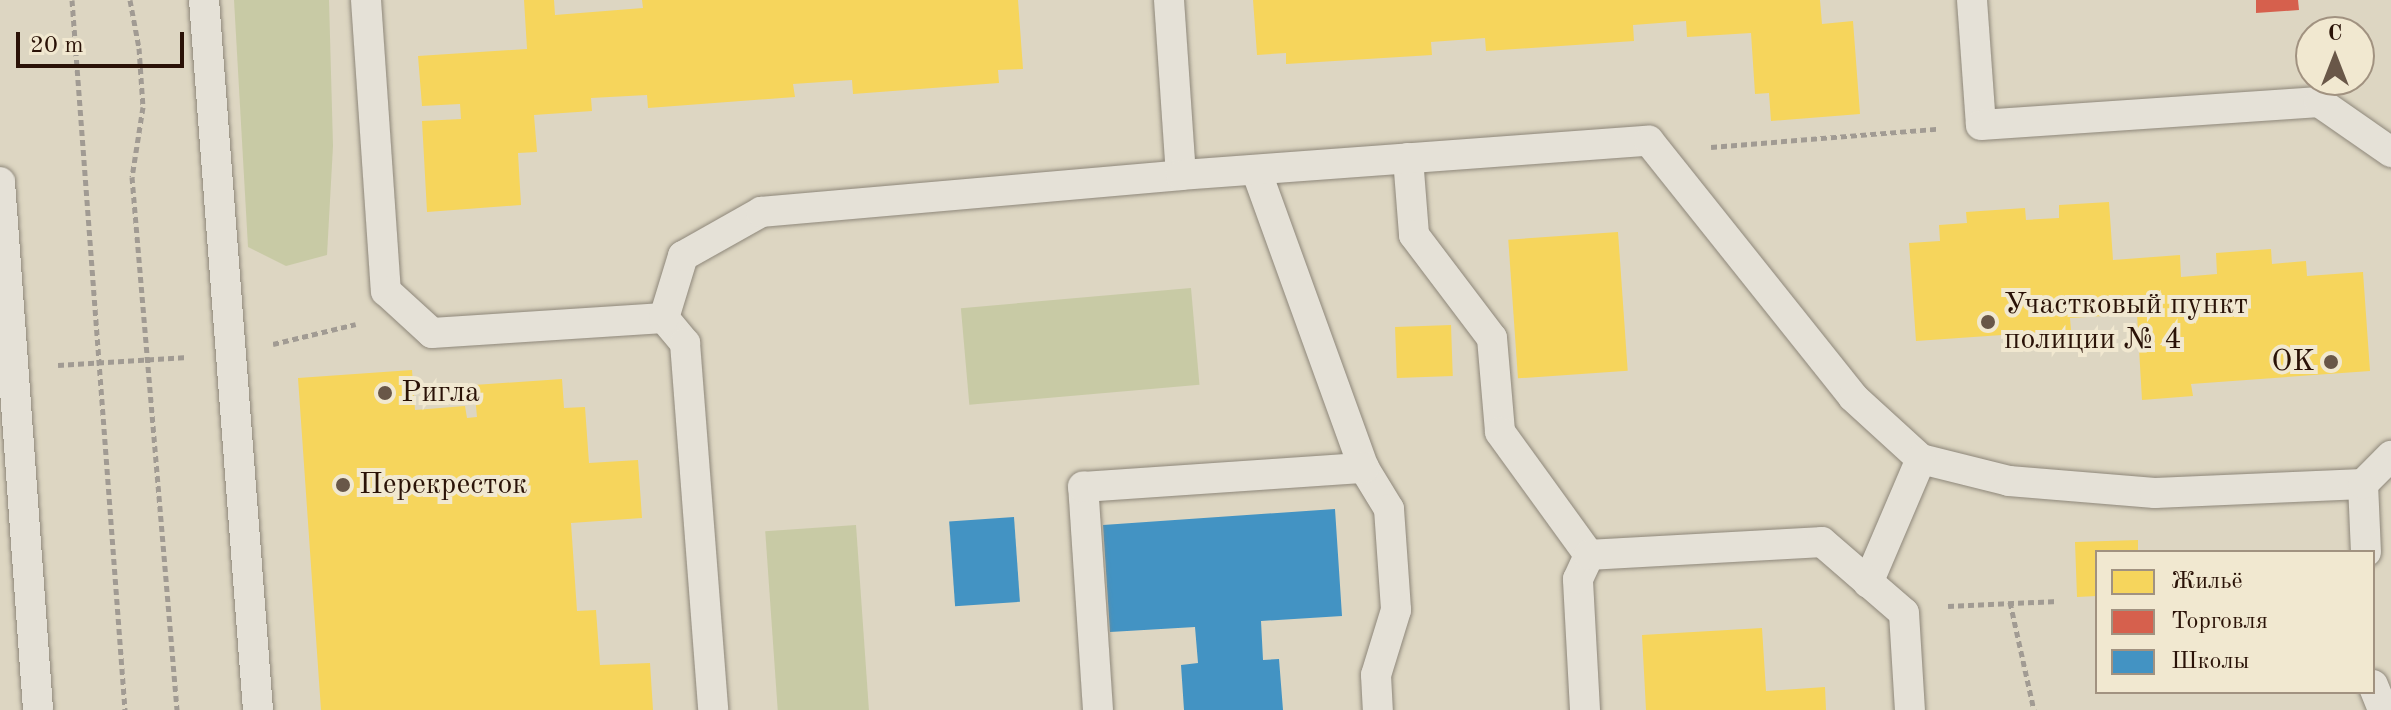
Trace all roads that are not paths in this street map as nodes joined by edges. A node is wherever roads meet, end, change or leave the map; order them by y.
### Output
1 (204, 0) edge
2 (366, 0) edge
3 (1169, 0) edge
4 (1972, 0) edge
5 (2391, 152) edge
6 (1408, 158) junction
7 (1256, 170) junction
8 (1181, 175) junction
9 (0, 182) edge
10 (5, 310) edge
11 (664, 318) junction
12 (2391, 456) edge
13 (1921, 459) junction
14 (1364, 468) junction
15 (2363, 484) junction
16 (2366, 550) edge
17 (1589, 555) junction
18 (1868, 583) junction
19 (2375, 690) edge
20 (38, 710) edge
21 (258, 710) edge
22 (713, 710) edge
23 (1098, 710) edge
24 (1378, 710) edge
25 (1585, 710) edge
26 (1910, 710) edge
27 (2383, 710) edge

1 - 21 lane
2 - 11 lane
3 - 8 lane
4 - 5 lane
6 - 7 lane
6 - 13 lane
6 - 17 lane
7 - 8 lane
7 - 14 lane
8 - 11 lane
9 - 10 lane
10 - 20 lane
11 - 22 lane
12 - 15 lane
13 - 15 lane
13 - 18 lane
14 - 23 lane
14 - 24 lane
15 - 16 lane
17 - 18 lane
17 - 25 lane
18 - 26 lane
19 - 27 lane

